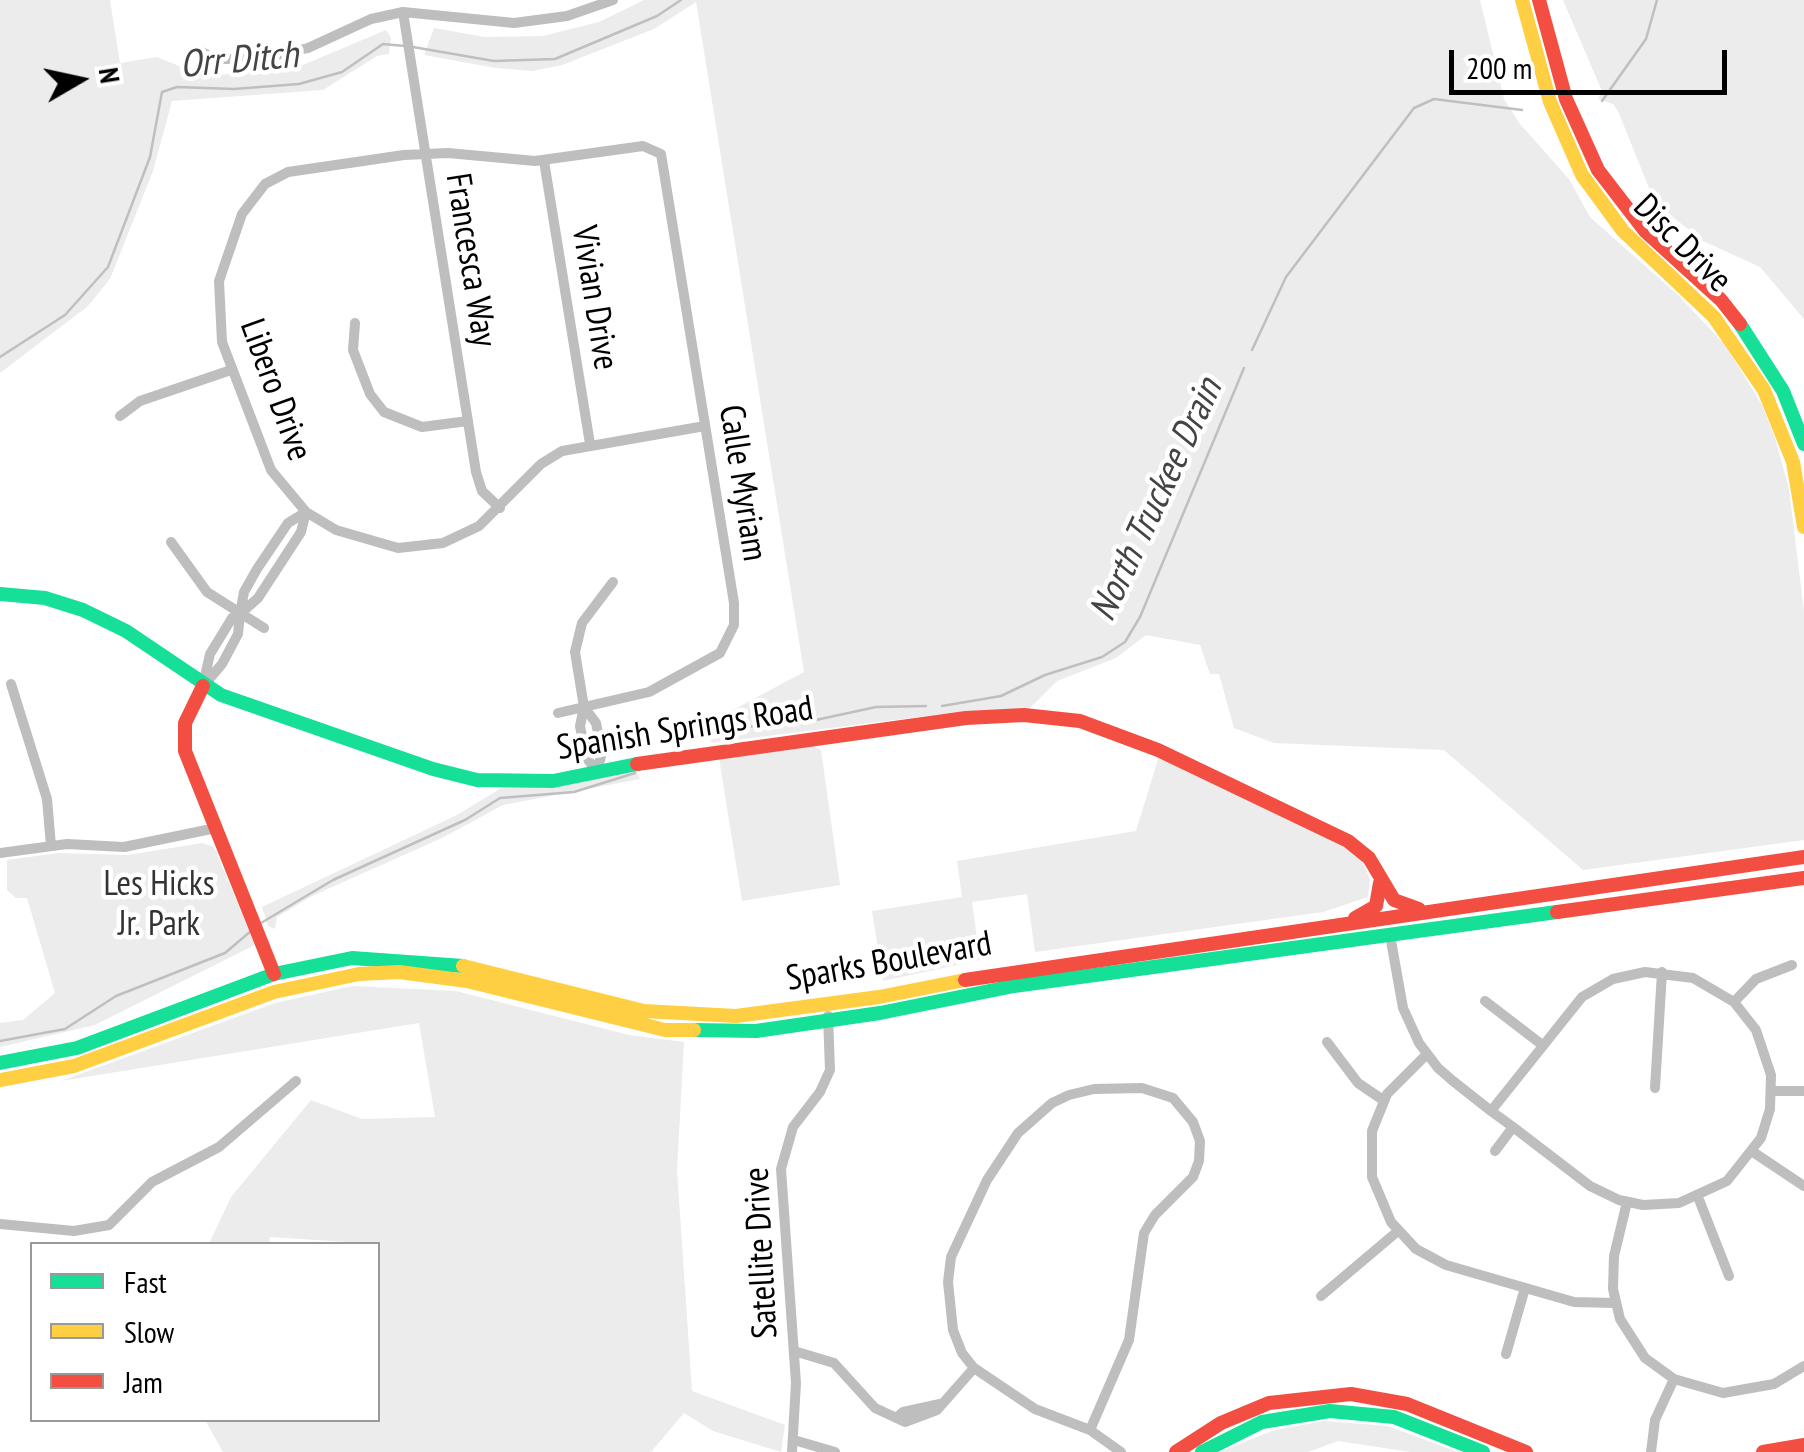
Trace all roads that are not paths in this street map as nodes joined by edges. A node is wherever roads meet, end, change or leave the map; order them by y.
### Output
1 (612, 0) edge
2 (1522, 0) edge
3 (1539, 0) edge
4 (403, 12) junction
5 (197, 49) dead end
6 (656, 149) joint
7 (425, 152) junction
8 (544, 161) junction
9 (355, 323) dead end
10 (231, 370) junction
11 (120, 416) dead end
12 (468, 421) junction
13 (704, 426) junction
14 (590, 444) junction
15 (1804, 444) edge
16 (500, 508) junction
17 (306, 512) junction
18 (1804, 527) edge
19 (171, 542) dead end
20 (613, 582) dead end
21 (0, 594) edge
22 (240, 614) junction
23 (264, 628) dead end
24 (11, 684) dead end
25 (203, 686) junction
26 (584, 707) junction
27 (558, 713) dead end
28 (597, 772) junction
29 (216, 828) junction
30 (51, 846) junction
31 (0, 853) edge
32 (1800, 857) edge
33 (1378, 873) junction
34 (1804, 878) edge
35 (1804, 887) edge
36 (1720, 890) junction
37 (1550, 894) junction
38 (1450, 911) junction
39 (1331, 926) junction
40 (1390, 935) junction
41 (1233, 940) junction
42 (1792, 964) dead end
43 (1662, 972) junction
44 (274, 974) junction
45 (332, 977) junction
46 (1485, 1001) dead end
47 (1734, 1002) junction
48 (827, 1005) junction
49 (829, 1022) junction
50 (1326, 1042) dead end
51 (135, 1044) junction
52 (1541, 1044) junction
53 (1426, 1054) junction
54 (0, 1064) edge
55 (0, 1080) edge
56 (296, 1081) dead end
57 (1655, 1088) dead end
58 (1772, 1091) junction
59 (1804, 1091) edge
60 (1383, 1100) junction
61 (1491, 1110) junction
62 (1512, 1127) junction
63 (1494, 1151) dead end
64 (1753, 1152) junction
65 (1804, 1186) edge
66 (1698, 1197) junction
67 (1627, 1202) junction
68 (0, 1224) edge
69 (1398, 1231) junction
70 (1730, 1276) dead end
71 (1525, 1288) junction
72 (1322, 1296) dead end
73 (1615, 1303) junction
74 (794, 1351) junction
75 (1506, 1354) dead end
76 (1804, 1366) edge
77 (974, 1368) junction
78 (1674, 1379) junction
79 (1090, 1430) junction
80 (1804, 1444) edge
81 (793, 1446) edge
82 (835, 1452) edge
83 (1120, 1452) edge
84 (1176, 1452) edge
85 (1202, 1452) edge
86 (1483, 1452) edge
87 (1526, 1452) edge
88 (1651, 1452) edge
89 (1763, 1452) edge

1 - 4 street
2 - 18 main road, Disc Drive
3 - 15 main road, Disc Drive
4 - 5 street
4 - 7 street, Francesca Way
6 - 8 street, Libero Drive
6 - 13 street, Calle Myriam
7 - 8 street, Libero Drive
7 - 10 street, Libero Drive
7 - 12 street, Francesca Way
8 - 14 street, Vivian Drive
9 - 12 street
10 - 11 street
10 - 17 street, Libero Drive
12 - 16 street, Francesca Way
13 - 14 street, Libero Drive
13 - 26 street, Calle Myriam
14 - 16 street, Libero Drive
16 - 17 street, Libero Drive
17 - 22 street
19 - 22 street
20 - 26 street
21 - 25 main road, Spanish Springs Road
22 - 23 street
22 - 25 street
24 - 30 street
25 - 28 main road, Spanish Springs Road
25 - 29 main road
26 - 27 street, Calle Myriam
26 - 28 street
28 - 33 main road, Spanish Springs Road
29 - 30 street
29 - 44 main road
30 - 31 street
32 - 37 main road, Sparks Boulevard
33 - 38 main road, Spanish Springs Road
33 - 39 main road
34 - 36 main road, Sparks Boulevard
35 - 36 main road
36 - 40 main road, Sparks Boulevard
37 - 38 main road, Sparks Boulevard
37 - 40 main road
38 - 39 main road, Sparks Boulevard
39 - 41 main road, Sparks Boulevard
40 - 41 main road
40 - 49 main road, Sparks Boulevard
40 - 53 street
41 - 48 main road, Sparks Boulevard
42 - 47 street
43 - 47 street
43 - 52 street
43 - 57 street
44 - 45 main road
44 - 48 main road, Sparks Boulevard
44 - 51 main road
44 - 54 main road, Sparks Boulevard
45 - 49 main road, Sparks Boulevard
45 - 51 main road, Sparks Boulevard
46 - 52 street
47 - 58 street
48 - 49 street, Satellite Drive
49 - 74 street, Satellite Drive
50 - 60 street
51 - 55 main road, Sparks Boulevard
52 - 61 street
53 - 60 street
53 - 61 street
56 - 68 street
58 - 59 street
58 - 64 street
60 - 69 street
61 - 62 street
62 - 63 street
62 - 67 street
64 - 65 street
64 - 66 street
66 - 67 street
66 - 70 street
67 - 73 street
69 - 71 street
69 - 72 street
71 - 73 street
71 - 75 street
73 - 78 street
74 - 77 street
74 - 81 street, Satellite Drive
76 - 78 street
77 - 79 street
77 - 79 street
78 - 88 street
79 - 83 street
80 - 89 main road
81 - 82 street
84 - 87 main road
85 - 86 main road

